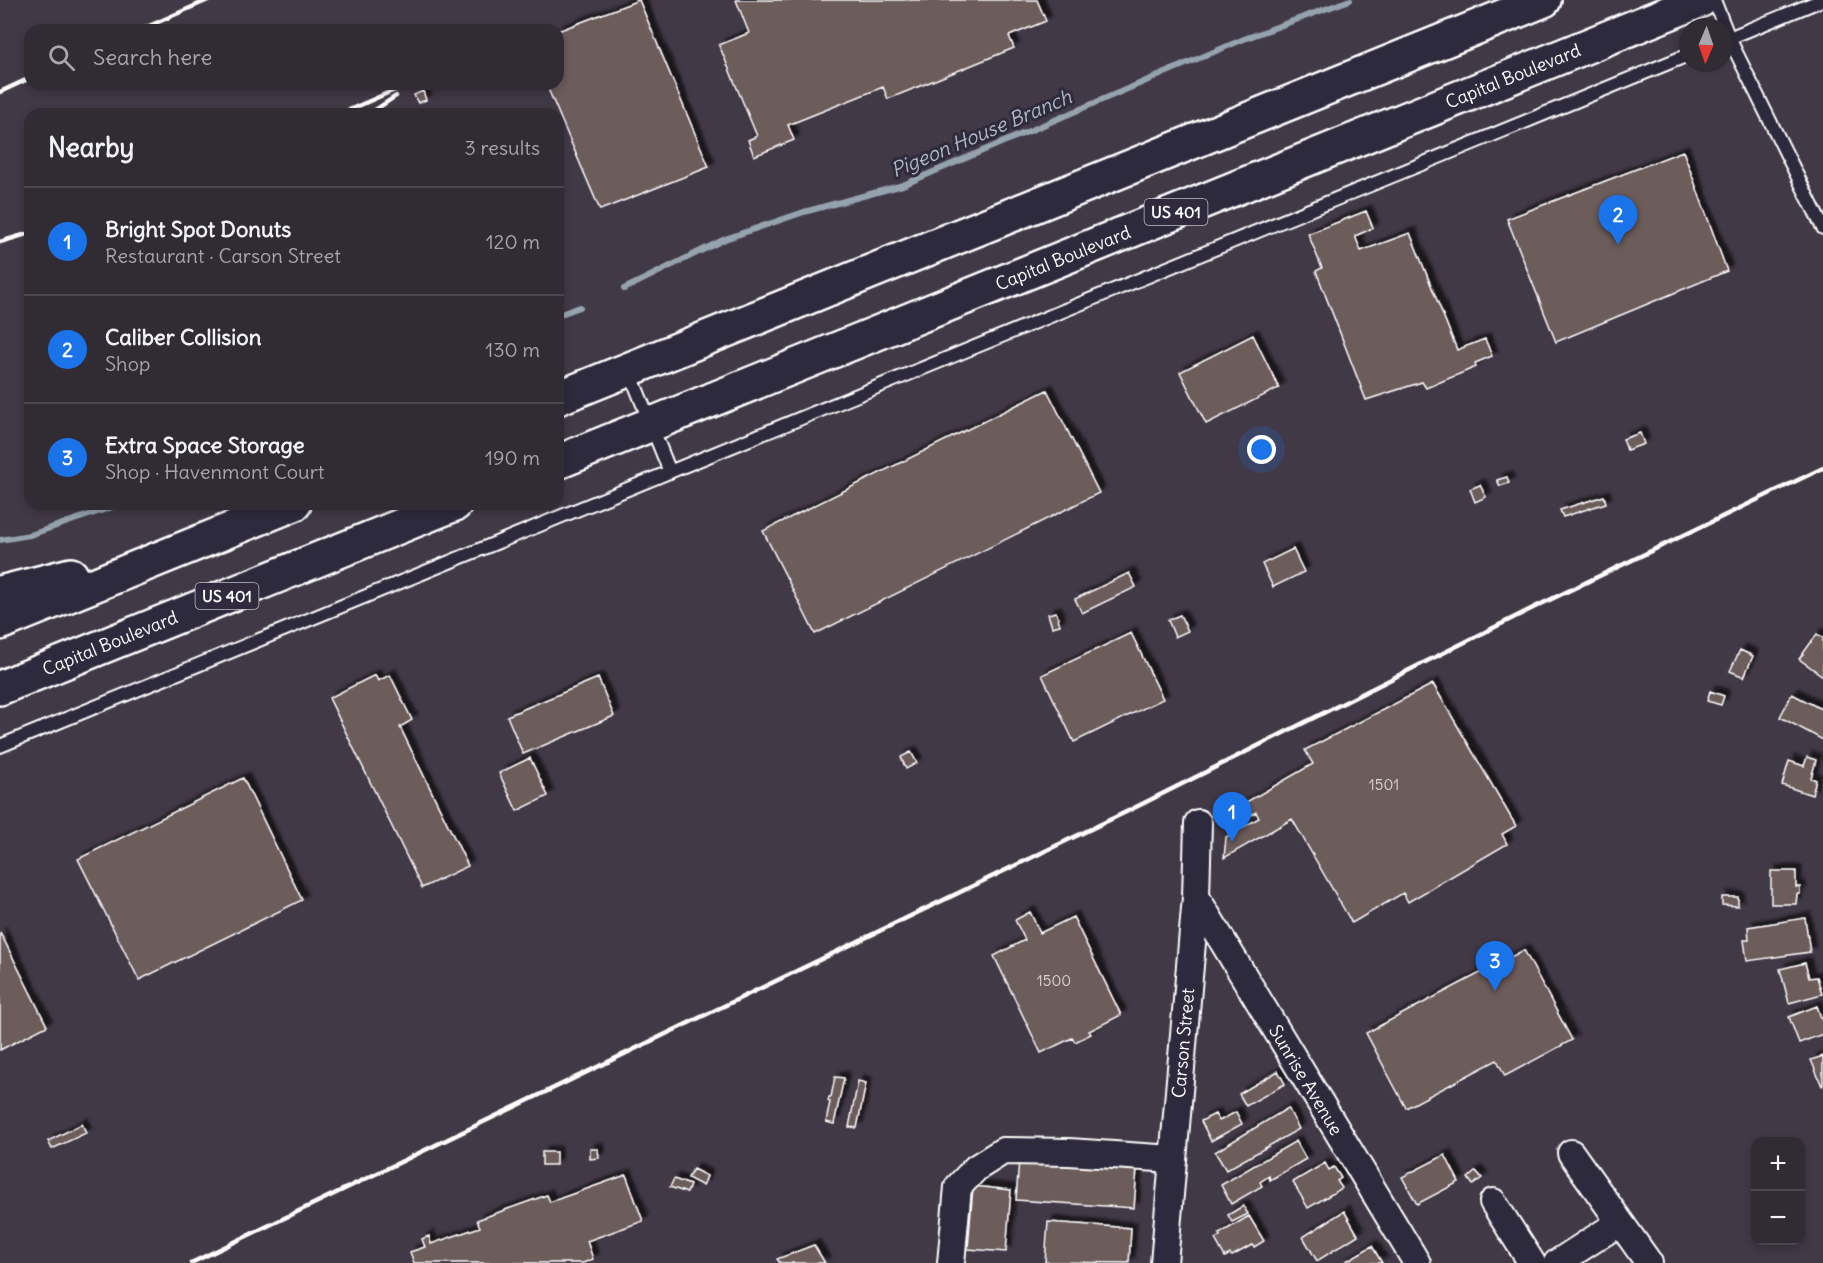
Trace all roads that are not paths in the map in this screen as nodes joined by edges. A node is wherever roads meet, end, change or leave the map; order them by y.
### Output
1 (1544, 0) edge
2 (1701, 0) edge
3 (1714, 0) edge
4 (1822, 0) edge
5 (1720, 18) edge
6 (1733, 37) edge
7 (1733, 51) edge
8 (1679, 59) edge
9 (1823, 228) edge
10 (629, 369) junction
11 (564, 396) edge
12 (651, 424) junction
13 (564, 460) edge
14 (670, 472) junction
15 (279, 510) edge
16 (440, 510) edge
17 (147, 564) junction
18 (0, 593) edge
19 (0, 623) edge
20 (0, 688) edge
21 (0, 746) edge
22 (1198, 823) dead end
23 (1196, 897) junction
24 (1571, 1153) dead end
25 (1173, 1159) junction
26 (1493, 1202) dead end
27 (1619, 1222) junction
28 (951, 1263) edge
29 (1164, 1263) edge
30 (1417, 1263) edge
31 (1532, 1263) edge
32 (1557, 1263) edge
33 (1649, 1263) edge

1 - 10 main road
2 - 12 main road, Capital Boulevard / US 401
3 - 5 lane
4 - 6 lane
7 - 9 lane
8 - 14 lane
10 - 11 main road
10 - 12 lane
12 - 13 main road, Capital Boulevard / US 401
12 - 14 lane
14 - 21 lane
15 - 17 main road
16 - 20 main road, Capital Boulevard / US 401
17 - 18 main road
17 - 19 main road
22 - 23 street, Carson Street
23 - 25 street, Carson Street
23 - 30 street, Sunrise Avenue
24 - 27 street
25 - 28 street
25 - 29 street, Carson Street
26 - 31 street
27 - 32 street
27 - 33 street

